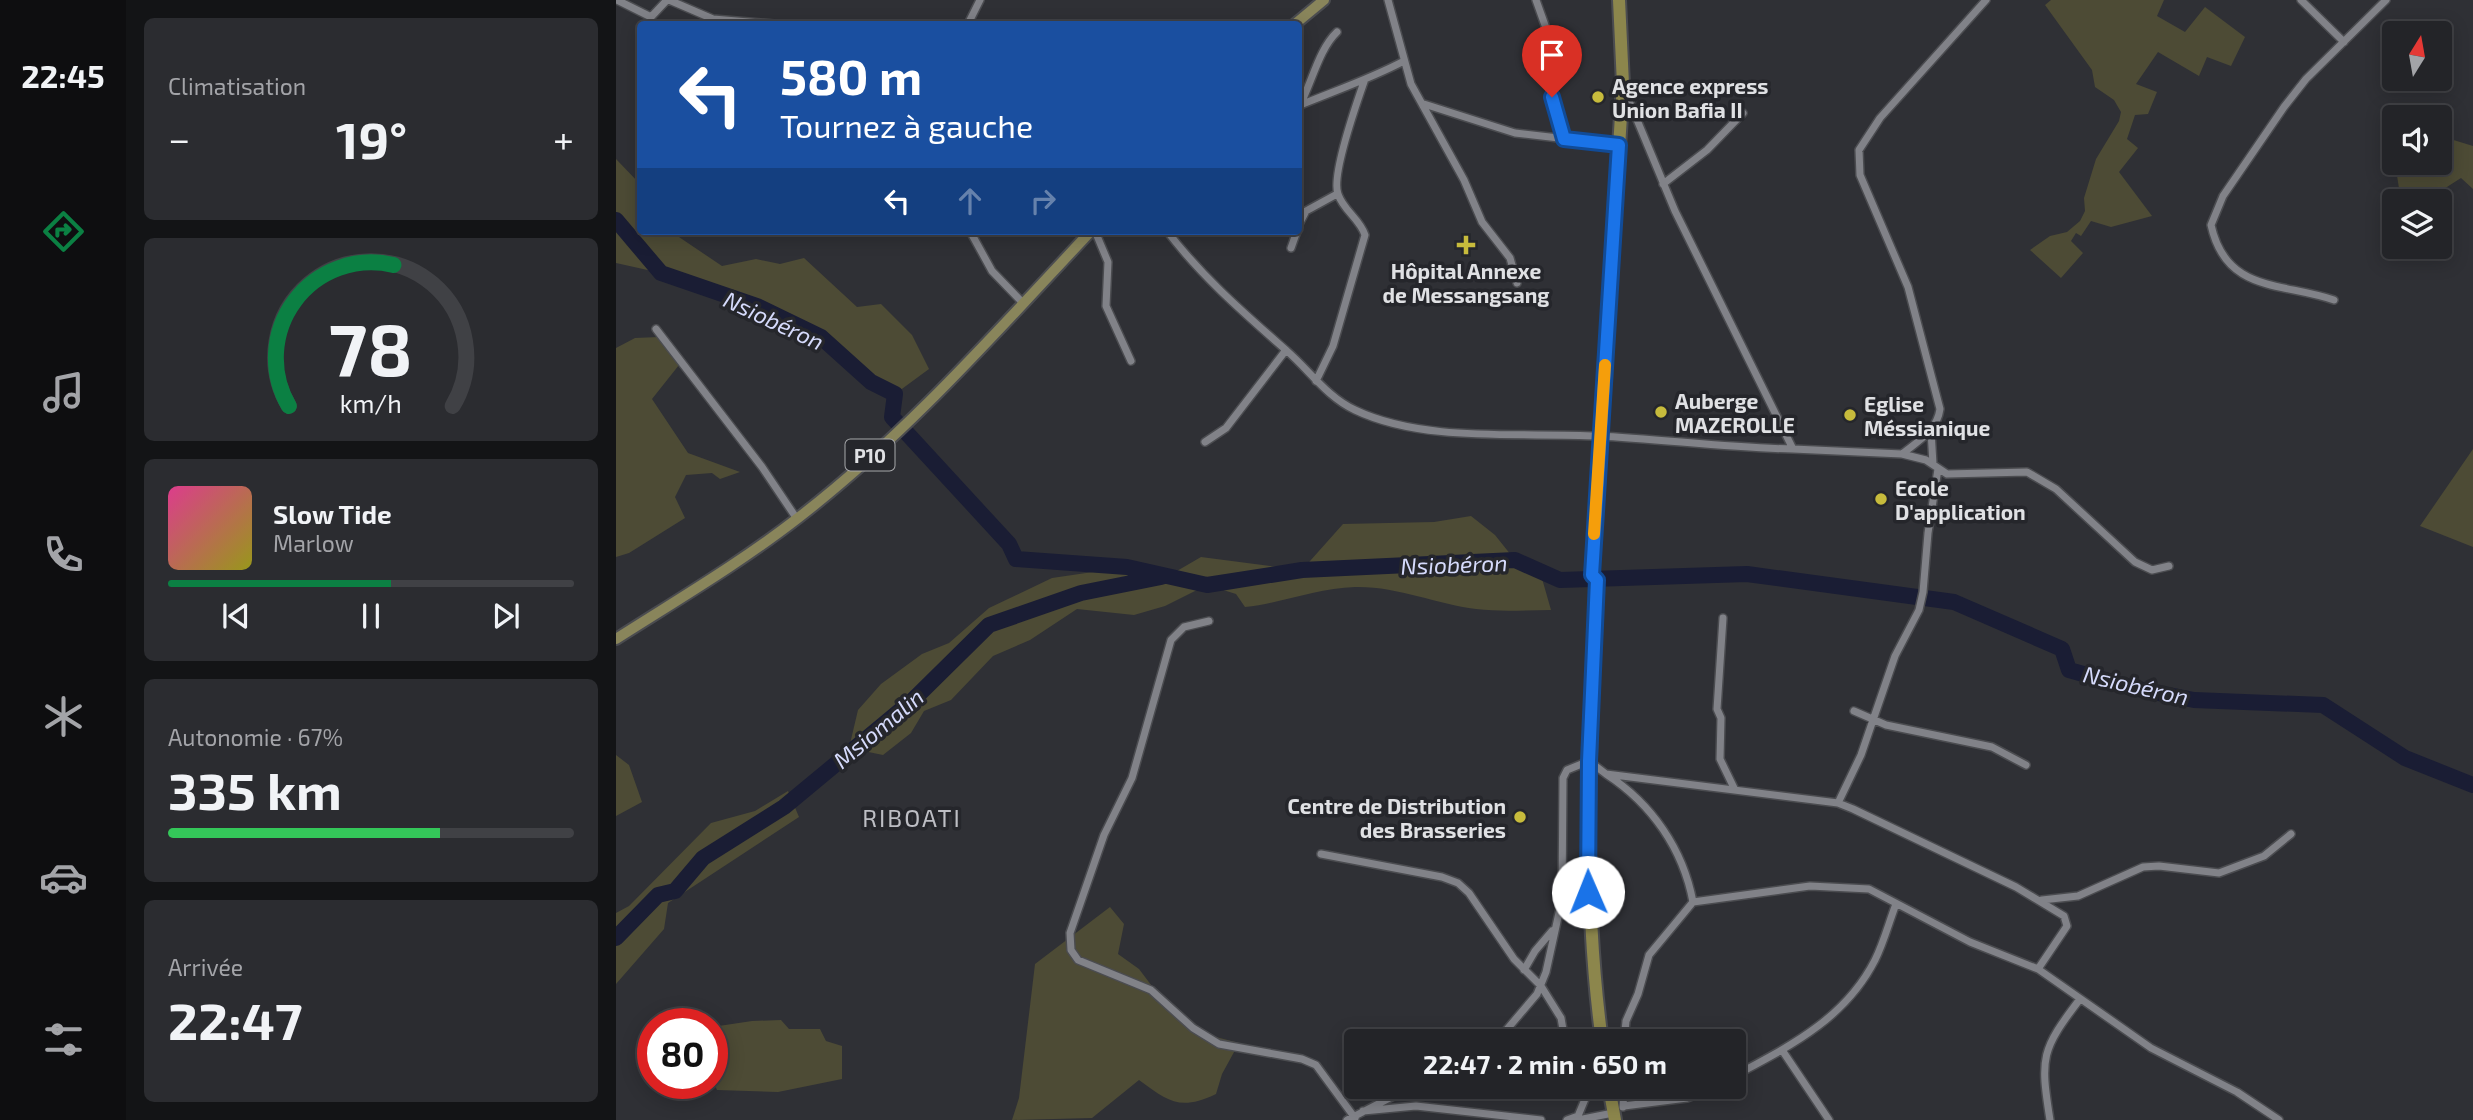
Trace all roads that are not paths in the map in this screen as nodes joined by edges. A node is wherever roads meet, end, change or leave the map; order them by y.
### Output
1 (617, 0) edge
2 (668, 0) edge
3 (979, 0) edge
4 (1324, 0) edge
5 (1388, 0) edge
6 (1535, 0) edge
7 (1619, 0) edge
8 (1986, 0) edge
9 (2301, 0) edge
10 (2386, 0) edge
11 (737, 21) edge
12 (969, 21) edge
13 (1299, 21) edge
14 (1337, 32) dead end
15 (2344, 42) junction
16 (1404, 61) junction
17 (1364, 82) junction
18 (1623, 84) junction
19 (1302, 101) edge
20 (1424, 104) junction
21 (1302, 105) edge
22 (1743, 113) dead end
23 (1564, 139) junction
24 (1619, 145) junction
25 (1663, 184) junction
26 (1337, 194) junction
27 (1302, 220) edge
28 (972, 235) edge
29 (1089, 235) edge
30 (1095, 235) edge
31 (1170, 235) edge
32 (1296, 235) edge
33 (1291, 248) dead end
34 (1517, 283) dead end
35 (2334, 300) dead end
36 (1022, 302) junction
37 (656, 329) dead end
38 (1286, 350) junction
39 (1131, 361) dead end
40 (1317, 382) junction
41 (1931, 430) junction
42 (1601, 436) junction
43 (1205, 442) dead end
44 (1793, 449) junction
45 (1902, 454) junction
46 (1935, 466) junction
47 (797, 519) junction
48 (2169, 566) dead end
49 (1723, 618) dead end
50 (1209, 621) dead end
51 (616, 639) edge
52 (1854, 711) dead end
53 (1873, 720) junction
54 (1589, 761) junction
55 (2026, 765) dead end
56 (1606, 774) junction
57 (1735, 790) junction
58 (1838, 803) junction
59 (2291, 834) dead end
60 (1321, 854) dead end
61 (2042, 900) junction
62 (1693, 902) junction
63 (1896, 904) junction
64 (1554, 929) junction
65 (2038, 969) junction
66 (1524, 970) junction
67 (1541, 986) junction
68 (2080, 999) junction
69 (1507, 1029) edge
70 (1563, 1029) edge
71 (1601, 1029) edge
72 (1625, 1029) edge
73 (1782, 1050) junction
74 (1746, 1070) edge
75 (1387, 1099) edge
76 (1585, 1099) edge
77 (1682, 1099) edge
78 (1363, 1111) junction
79 (1616, 1112) edge
80 (1351, 1119) edge
81 (1541, 1120) edge
82 (1567, 1120) edge
83 (1578, 1120) edge
84 (1829, 1120) edge
85 (2050, 1120) edge
86 (2279, 1120) edge

1 - 2 street
2 - 11 street
3 - 12 street
4 - 13 main road
5 - 16 street
6 - 23 street
7 - 18 highway
8 - 41 street
9 - 15 street
10 - 15 street
14 - 19 street
15 - 35 street
16 - 17 street
16 - 20 street
17 - 21 street
17 - 26 street
18 - 24 highway
18 - 25 street
20 - 23 street
20 - 34 street
22 - 25 street
23 - 24 street
24 - 42 highway
25 - 44 street
26 - 27 street
26 - 40 street
28 - 36 street
29 - 36 main road, P10
30 - 39 street
31 - 38 street
32 - 33 street
36 - 47 main road, P10
37 - 47 street
38 - 40 street
38 - 43 street
40 - 42 street
41 - 45 street
41 - 46 street
42 - 44 street
42 - 54 highway
44 - 45 street
45 - 46 street
46 - 48 street
46 - 53 street
47 - 51 main road, P10
49 - 57 street
50 - 80 street
52 - 53 street
53 - 55 street
53 - 58 street
54 - 56 street
54 - 64 street
54 - 71 highway
56 - 57 street
56 - 62 street
57 - 58 street
58 - 61 street
59 - 61 street
60 - 66 street
61 - 65 street
62 - 63 street
62 - 72 street
63 - 65 street
63 - 73 street
64 - 66 street
64 - 67 street
65 - 68 street
66 - 67 street
67 - 69 street
67 - 70 street
68 - 85 street
68 - 86 street
73 - 74 street
73 - 84 street
75 - 78 street
76 - 82 street
77 - 79 street
78 - 80 street
78 - 81 street
79 - 83 street

